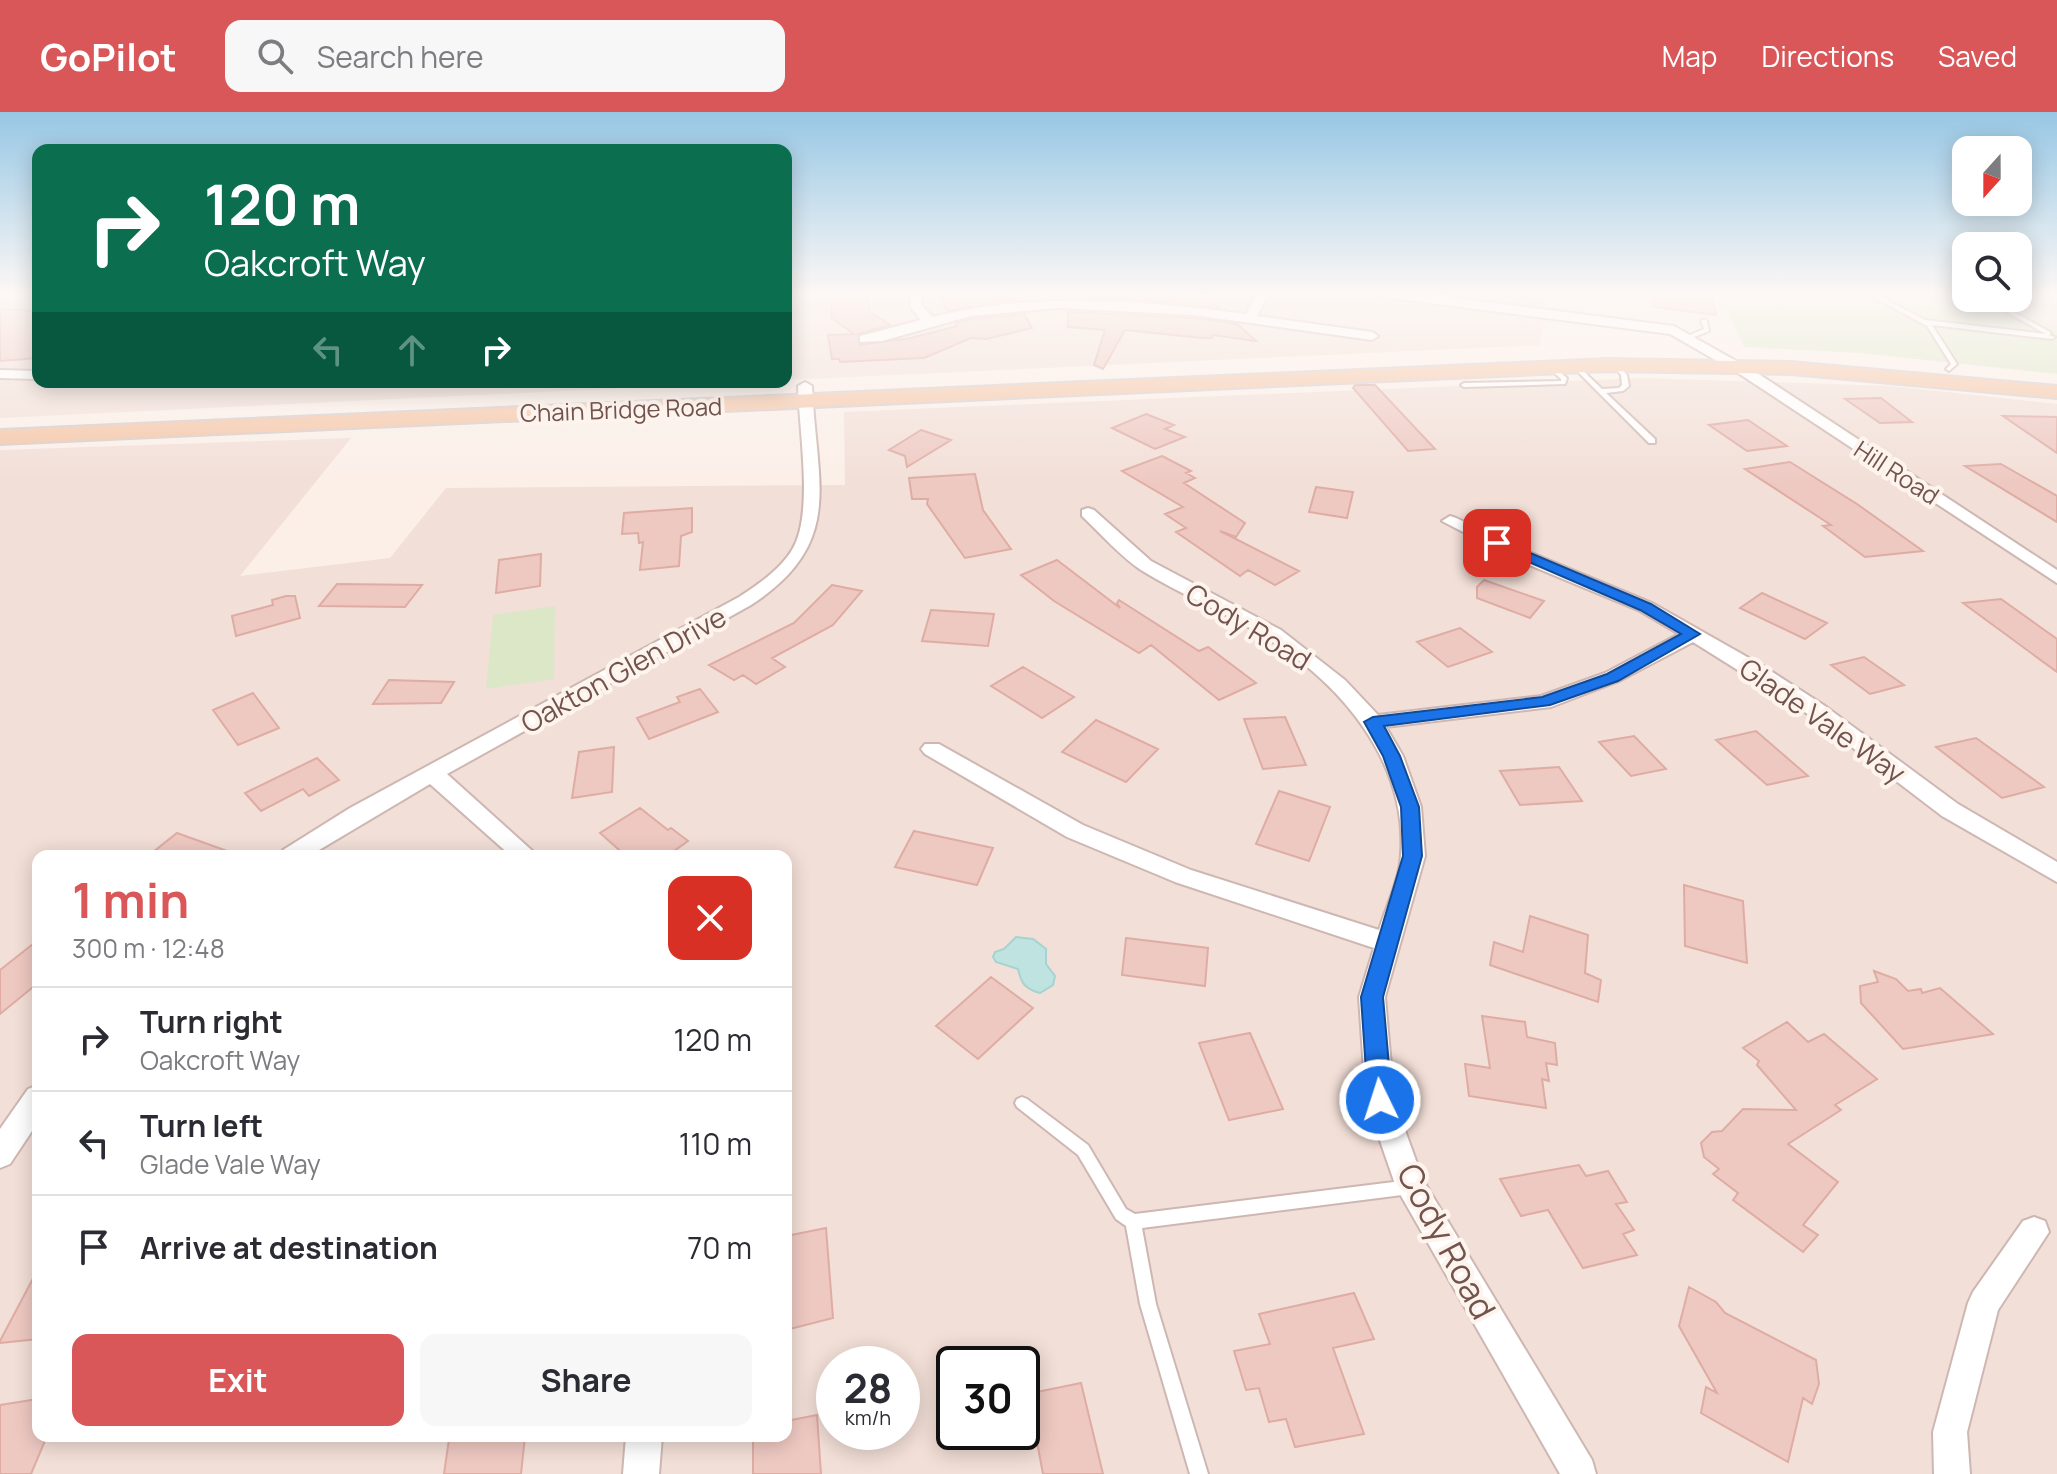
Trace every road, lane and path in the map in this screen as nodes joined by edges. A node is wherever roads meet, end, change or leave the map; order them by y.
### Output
1 (1497, 357) edge
2 (1722, 357) edge
3 (1768, 357) edge
4 (1950, 357) edge
5 (1616, 365) junction
6 (1575, 366) junction
7 (1737, 366) junction
8 (1949, 369) junction
9 (0, 374) edge
10 (32, 375) edge
11 (1488, 377) junction
12 (2057, 380) edge
13 (1464, 385) dead end
14 (1601, 391) junction
15 (2057, 392) edge
16 (805, 394) junction
17 (0, 422) edge
18 (0, 437) edge
19 (1652, 441) dead end
20 (1088, 513) dead end
21 (1450, 521) dead end
22 (2057, 578) edge
23 (1693, 634) junction
24 (1373, 722) junction
25 (932, 749) dead end
26 (432, 773) junction
27 (301, 850) edge
28 (519, 850) edge
29 (2057, 873) edge
30 (1388, 943) junction
31 (1022, 1103) dead end
32 (32, 1107) edge
33 (0, 1154) edge
34 (1411, 1187) junction
35 (1133, 1222) junction
36 (2034, 1232) dead end
37 (644, 1442) edge
38 (1579, 1473) edge
39 (641, 1474) edge
40 (1199, 1474) edge
41 (1952, 1474) edge

1 - 16 main road, Chain Bridge Road
2 - 7 street
3 - 8 main road, Chain Bridge Road
4 - 8 lane
5 - 6 main road, Chain Bridge Road
5 - 7 main road, Chain Bridge Road
5 - 14 lane
6 - 11 main road, Chain Bridge Road
6 - 14 lane
7 - 15 main road, Chain Bridge Road
7 - 22 street, Hill Road
8 - 12 main road, Chain Bridge Road
9 - 10 street
11 - 13 lane
11 - 16 main road, Chain Bridge Road
14 - 19 lane
16 - 17 main road, Chain Bridge Road
16 - 18 main road, Chain Bridge Road
16 - 26 street, Oakton Glen Drive
20 - 24 street, Cody Road
21 - 23 street, Glade Vale Way
23 - 24 street
23 - 29 street, Glade Vale Way
24 - 30 street, Cody Road
25 - 30 street
26 - 27 street, Oakton Glen Drive
26 - 28 street
30 - 34 street, Cody Road
31 - 35 lane
32 - 33 street
34 - 35 lane
34 - 38 street, Cody Road
35 - 40 lane
36 - 41 street
37 - 39 street

